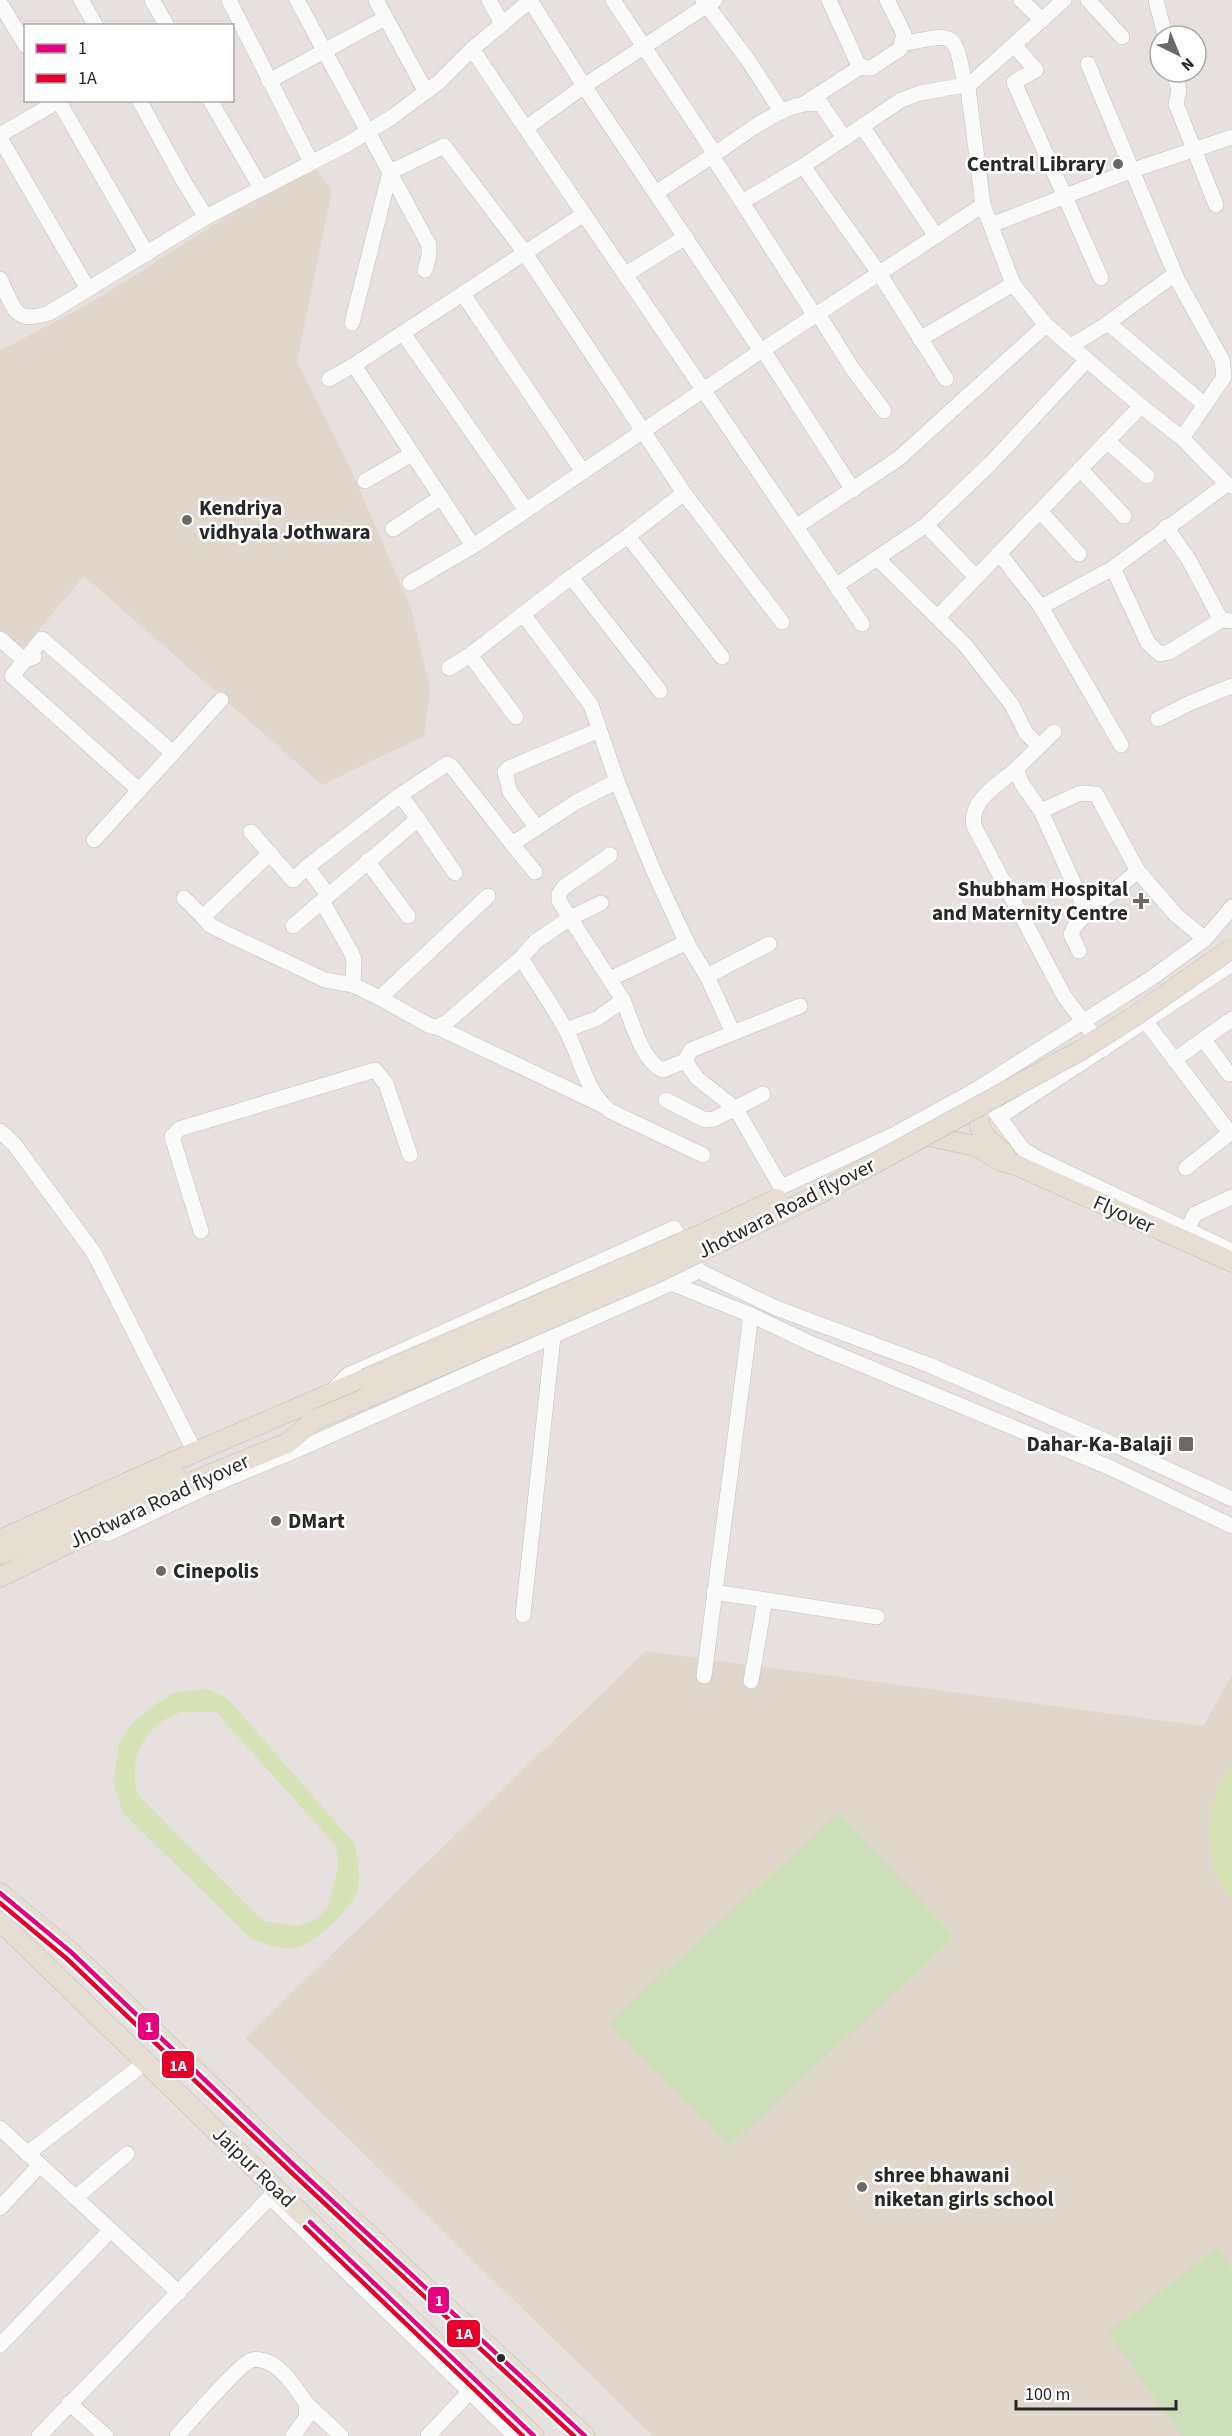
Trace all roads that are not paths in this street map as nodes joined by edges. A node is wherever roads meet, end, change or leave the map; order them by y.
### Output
1 (81, 0) edge
2 (152, 0) edge
3 (228, 0) edge
4 (297, 0) edge
5 (376, 0) edge
6 (489, 0) edge
7 (530, 0) edge
8 (613, 0) edge
9 (829, 0) edge
10 (887, 0) edge
11 (1021, 0) edge
12 (1064, 0) edge
13 (1088, 0) edge
14 (1156, 0) edge
15 (708, 2) edge
16 (0, 3) edge
17 (385, 18) junction
18 (1042, 20) junction
19 (95, 24) edge
20 (165, 24) edge
21 (502, 24) junction
22 (1162, 24) edge
23 (1122, 36) dead end
24 (24, 43) edge
25 (902, 44) junction
26 (1014, 45) junction
27 (644, 48) junction
28 (472, 49) junction
29 (323, 53) junction
30 (1088, 64) dead end
31 (862, 66) junction
32 (269, 81) junction
33 (968, 84) junction
34 (1177, 84) edge
35 (584, 86) junction
36 (426, 92) junction
37 (57, 102) edge
38 (60, 102) edge
39 (140, 102) edge
40 (211, 102) edge
41 (805, 103) junction
42 (781, 111) junction
43 (862, 126) junction
44 (526, 128) junction
45 (367, 132) junction
46 (0, 136) edge
47 (1232, 137) edge
48 (844, 138) junction
49 (1194, 148) junction
50 (714, 155) junction
51 (311, 162) junction
52 (803, 166) junction
53 (1130, 171) junction
54 (390, 172) junction
55 (261, 188) junction
56 (657, 192) junction
57 (1066, 196) junction
58 (742, 202) junction
59 (983, 205) junction
60 (1216, 206) dead end
61 (584, 214) junction
62 (206, 217) junction
63 (991, 225) junction
64 (936, 236) junction
65 (686, 237) junction
66 (525, 253) junction
67 (147, 254) junction
68 (425, 270) dead end
69 (879, 273) junction
70 (626, 274) junction
71 (1175, 274) junction
72 (1101, 278) dead end
73 (0, 279) edge
74 (1013, 284) junction
75 (88, 289) junction
76 (463, 294) junction
77 (817, 315) junction
78 (352, 323) dead end
79 (1108, 323) junction
80 (1046, 325) junction
81 (403, 333) junction
82 (920, 339) junction
83 (1071, 346) junction
84 (762, 350) junction
85 (1087, 360) junction
86 (354, 365) junction
87 (329, 379) dead end
88 (946, 379) dead end
89 (705, 391) junction
90 (1205, 405) junction
91 (1141, 406) junction
92 (884, 411) dead end
93 (643, 432) junction
94 (1182, 438) junction
95 (1107, 441) junction
96 (412, 454) junction
97 (1080, 470) junction
98 (583, 472) junction
99 (1147, 476) dead end
100 (365, 482) dead end
101 (1230, 485) edge
102 (853, 490) junction
103 (684, 493) junction
104 (441, 497) junction
105 (526, 510) junction
106 (1040, 511) junction
107 (1124, 516) dead end
108 (926, 525) junction
109 (797, 526) junction
110 (1166, 527) junction
111 (393, 529) dead end
112 (628, 536) junction
113 (473, 546) junction
114 (999, 554) junction
115 (1079, 554) dead end
116 (877, 558) junction
117 (1113, 568) junction
118 (571, 577) junction
119 (976, 577) junction
120 (410, 583) dead end
121 (837, 585) junction
122 (1041, 607) junction
123 (523, 614) junction
124 (938, 617) junction
125 (1226, 620) edge
126 (782, 622) dead end
127 (862, 624) dead end
128 (0, 639) edge
129 (470, 655) junction
130 (722, 657) dead end
131 (24, 660) junction
132 (450, 668) dead end
133 (1232, 686) edge
134 (660, 690) dead end
135 (221, 700) dead end
136 (516, 717) dead end
137 (1158, 719) dead end
138 (599, 730) junction
139 (1054, 732) dead end
140 (1121, 745) dead end
141 (1039, 746) junction
142 (173, 753) junction
143 (1016, 769) junction
144 (617, 781) junction
145 (139, 790) junction
146 (400, 795) junction
147 (1041, 811) junction
148 (418, 819) junction
149 (537, 828) junction
150 (251, 832) dead end
151 (94, 840) dead end
152 (512, 844) junction
153 (270, 854) junction
154 (610, 855) dead end
155 (367, 861) junction
156 (307, 867) junction
157 (1138, 871) junction
158 (535, 872) dead end
159 (455, 873) dead end
160 (488, 896) dead end
161 (184, 898) dead end
162 (325, 898) junction
163 (601, 903) dead end
164 (1232, 907) edge
165 (1087, 913) junction
166 (408, 916) dead end
167 (203, 917) junction
168 (570, 918) junction
169 (293, 926) dead end
170 (1232, 938) edge
171 (1205, 939) junction
172 (687, 942) junction
173 (769, 944) dead end
174 (1232, 948) edge
175 (1079, 951) dead end
176 (521, 958) junction
177 (1232, 964) edge
178 (707, 976) junction
179 (610, 979) junction
180 (353, 985) junction
181 (380, 998) junction
182 (623, 1000) junction
183 (800, 1006) dead end
184 (1232, 1019) edge
185 (1146, 1022) junction
186 (1084, 1023) junction
187 (437, 1027) junction
188 (566, 1030) junction
189 (733, 1033) junction
190 (1204, 1040) junction
191 (1104, 1049) junction
192 (1174, 1059) junction
193 (685, 1061) junction
194 (1229, 1074) dead end
195 (763, 1094) dead end
196 (978, 1098) junction
197 (666, 1100) dead end
198 (603, 1105) junction
199 (736, 1109) junction
200 (999, 1117) junction
201 (0, 1131) edge
202 (1231, 1132) edge
203 (928, 1136) junction
204 (410, 1155) dead end
205 (703, 1155) dead end
206 (1016, 1165) junction
207 (1186, 1168) dead end
208 (1232, 1197) edge
209 (1187, 1230) junction
210 (201, 1231) dead end
211 (1232, 1251) edge
212 (1232, 1262) edge
213 (699, 1271) junction
214 (670, 1284) junction
215 (776, 1308) junction
216 (751, 1315) junction
217 (770, 1324) junction
218 (553, 1336) junction
219 (329, 1395) junction
220 (315, 1420) junction
221 (195, 1452) junction
222 (1232, 1499) edge
223 (1232, 1526) edge
224 (0, 1540) edge
225 (0, 1554) edge
226 (1, 1579) edge
227 (714, 1592) junction
228 (765, 1600) junction
229 (523, 1615) dead end
230 (877, 1617) dead end
231 (704, 1676) dead end
232 (751, 1681) dead end
233 (0, 1893) edge
234 (0, 1921) edge
235 (146, 2062) junction
236 (0, 2128) edge
237 (27, 2154) junction
238 (127, 2154) dead end
239 (40, 2165) junction
240 (274, 2193) junction
241 (75, 2198) junction
242 (0, 2208) edge
243 (110, 2231) junction
244 (179, 2294) junction
245 (0, 2345) edge
246 (474, 2387) junction
247 (69, 2403) junction
248 (307, 2404) junction
249 (39, 2436) edge
250 (106, 2436) edge
251 (177, 2436) edge
252 (293, 2436) edge
253 (341, 2436) edge
254 (428, 2436) edge
255 (515, 2436) edge
256 (534, 2436) edge
257 (585, 2436) edge

1 - 19 street
2 - 20 street
3 - 32 street
4 - 29 street
5 - 17 street
6 - 21 street
7 - 21 street
7 - 35 street
8 - 27 street
9 - 31 street
10 - 25 street
11 - 18 street
12 - 18 street
13 - 23 street
14 - 22 street
15 - 27 street
15 - 42 street
16 - 24 street
17 - 29 street
17 - 36 street
18 - 26 street
21 - 28 street
25 - 31 street
25 - 33 street
26 - 33 street
26 - 57 street
27 - 35 street
27 - 50 street
28 - 36 street
28 - 44 street
29 - 32 street
29 - 45 street
30 - 53 street
31 - 41 street
32 - 51 street
33 - 43 street
33 - 59 street
34 - 49 street
35 - 44 street
35 - 56 street
36 - 45 street
37 - 46 street
38 - 67 street
39 - 62 street
40 - 55 street
41 - 42 street
41 - 48 street
42 - 50 street
43 - 48 street
43 - 64 street
44 - 61 street
45 - 51 street
45 - 54 street
46 - 75 street
47 - 49 street
48 - 52 street
49 - 53 street
49 - 60 street
50 - 56 street
50 - 58 street
51 - 55 street
52 - 58 street
52 - 69 street
53 - 57 street
53 - 71 street
54 - 66 street
54 - 68 street
54 - 78 street
55 - 62 street
56 - 65 street
57 - 63 street
57 - 72 street
58 - 77 street
59 - 63 street
59 - 64 street
61 - 66 street
61 - 70 street
62 - 67 street
63 - 74 street
64 - 69 street
65 - 70 street
65 - 84 street
66 - 76 street
66 - 93 street
67 - 75 street
69 - 77 street
69 - 82 street
70 - 89 street
71 - 79 street
71 - 90 street
73 - 75 street
74 - 80 street
74 - 82 street
76 - 81 street
76 - 98 street
77 - 84 street
77 - 92 street
79 - 83 street
79 - 90 street
80 - 83 street
80 - 102 street
81 - 86 street
81 - 105 street
82 - 88 street
83 - 85 street
84 - 89 street
84 - 102 street
85 - 91 street
85 - 108 street
86 - 87 street
86 - 96 street
89 - 93 street
89 - 109 street
90 - 94 street
91 - 94 street
91 - 95 street
93 - 98 street
93 - 103 street
94 - 101 street
95 - 97 street
95 - 99 street
96 - 100 street
96 - 104 street
97 - 106 street
97 - 107 street
98 - 105 street
101 - 110 street
102 - 109 street
103 - 112 street
103 - 126 street
104 - 111 street
104 - 113 street
105 - 113 street
106 - 114 street
106 - 115 street
108 - 116 street
108 - 119 street
109 - 121 street
110 - 117 street
110 - 125 street
112 - 118 street
112 - 130 street
113 - 120 street
114 - 119 street
114 - 122 street
116 - 121 street
116 - 124 street
117 - 122 street
117 - 125 street
118 - 123 street
118 - 134 street
119 - 124 street
121 - 127 street
122 - 140 street
123 - 129 street
123 - 138 street
124 - 141 street
128 - 131 street
129 - 132 street
129 - 136 street
131 - 142 street
131 - 145 street
133 - 137 street
135 - 142 street
138 - 144 street
138 - 149 street
139 - 141 street
141 - 143 street
142 - 145 street
143 - 147 street
143 - 186 street
144 - 149 street
144 - 172 street
145 - 151 street
146 - 148 street
146 - 152 street
146 - 156 street
147 - 157 street
147 - 165 street
148 - 155 street
148 - 159 street
149 - 152 street
150 - 153 street
152 - 158 street
153 - 156 street
153 - 167 street
154 - 168 street
155 - 162 street
155 - 166 street
156 - 162 street
157 - 165 street
157 - 171 street
160 - 181 street
161 - 167 street
162 - 169 street
162 - 180 street
163 - 168 street
164 - 171 street
165 - 175 street
167 - 180 street
168 - 176 street
168 - 179 street
170 - 219 main road, Jhotwara Road flyover, bridge
171 - 186 street
172 - 178 street
172 - 179 street
173 - 178 street
174 - 196 main road, Jhotwara Road flyover, bridge
176 - 187 street
176 - 188 street
177 - 185 street
178 - 189 street
179 - 182 street
180 - 181 street
181 - 187 street
182 - 188 street
182 - 193 street
183 - 189 street
184 - 190 street
185 - 191 street
185 - 192 street
186 - 191 street
186 - 196 street
187 - 198 street
188 - 198 street
189 - 193 street
190 - 192 street
190 - 194 street
191 - 200 street
192 - 202 street
193 - 199 street
195 - 199 street
196 - 199 street
196 - 200 street
196 - 203 main road, Jhotwara Road flyover, bridge
196 - 206 main road, Flyover
197 - 199 street
198 - 205 street
200 - 209 street
201 - 221 street
202 - 207 street
203 - 206 main road, Flyover
203 - 220 main road, Jhotwara Road flyover, bridge
204 - 210 street
206 - 212 main road, Flyover
208 - 209 street
209 - 211 street
213 - 214 street
213 - 215 street
213 - 219 street
214 - 216 street
214 - 218 street
215 - 217 street
215 - 222 street
216 - 217 street
216 - 227 street
217 - 223 street
218 - 226 street
218 - 229 street
219 - 221 main road, Jhotwara Road flyover
220 - 225 main road, Jhotwara Road flyover
220 - 226 main road, Jhotwara Road flyover
221 - 224 main road, Jhotwara Road flyover
227 - 228 street
227 - 231 street
228 - 230 street
228 - 232 street
233 - 257 main road
234 - 235 main road, Jaipur Road
235 - 237 street
235 - 240 main road, Jaipur Road
236 - 237 street
237 - 239 street
238 - 241 street
239 - 241 street
239 - 242 street
240 - 244 street
240 - 246 main road, Jaipur Road
241 - 243 street
243 - 244 street
243 - 245 street
244 - 247 street
246 - 254 street
246 - 255 street
246 - 256 main road, Jaipur Road
247 - 249 street
247 - 250 street
248 - 251 street
248 - 252 street
248 - 253 street

